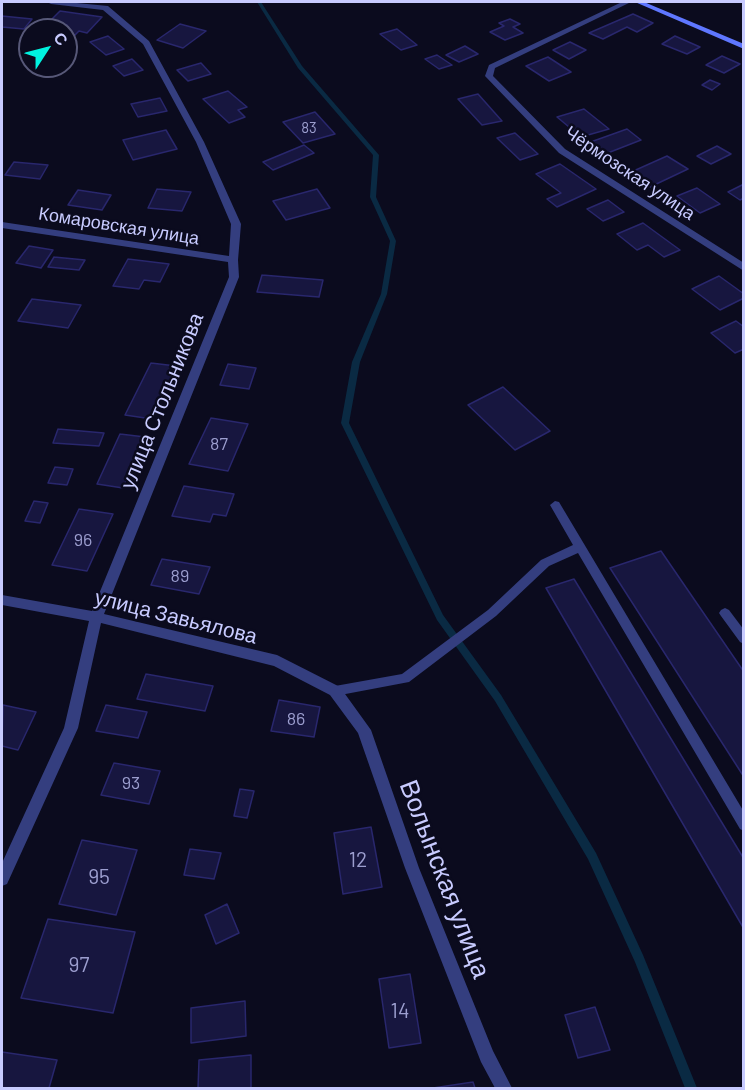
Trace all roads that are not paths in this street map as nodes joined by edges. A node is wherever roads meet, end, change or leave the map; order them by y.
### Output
1 (51, 2) edge
2 (627, 2) edge
3 (639, 2) edge
4 (744, 47) edge
5 (2, 225) edge
6 (232, 260) junction
7 (744, 268) edge
8 (555, 505) dead end
9 (580, 547) junction
10 (2, 600) edge
11 (725, 613) dead end
12 (96, 617) junction
13 (744, 639) edge
14 (335, 690) junction
15 (744, 825) edge
16 (2, 879) edge
17 (504, 1089) edge

1 - 6 street, улица Стольникова
2 - 7 street, Чёрмозская улица
3 - 4 street
5 - 6 street, Комаровская улица
6 - 12 street, улица Стольникова
8 - 9 lane
9 - 14 lane
9 - 15 lane
10 - 12 street, улица Завьялова
11 - 13 lane
12 - 14 street, улица Завьялова
12 - 16 street, улица Стольникова
14 - 17 street, Волынская улица

